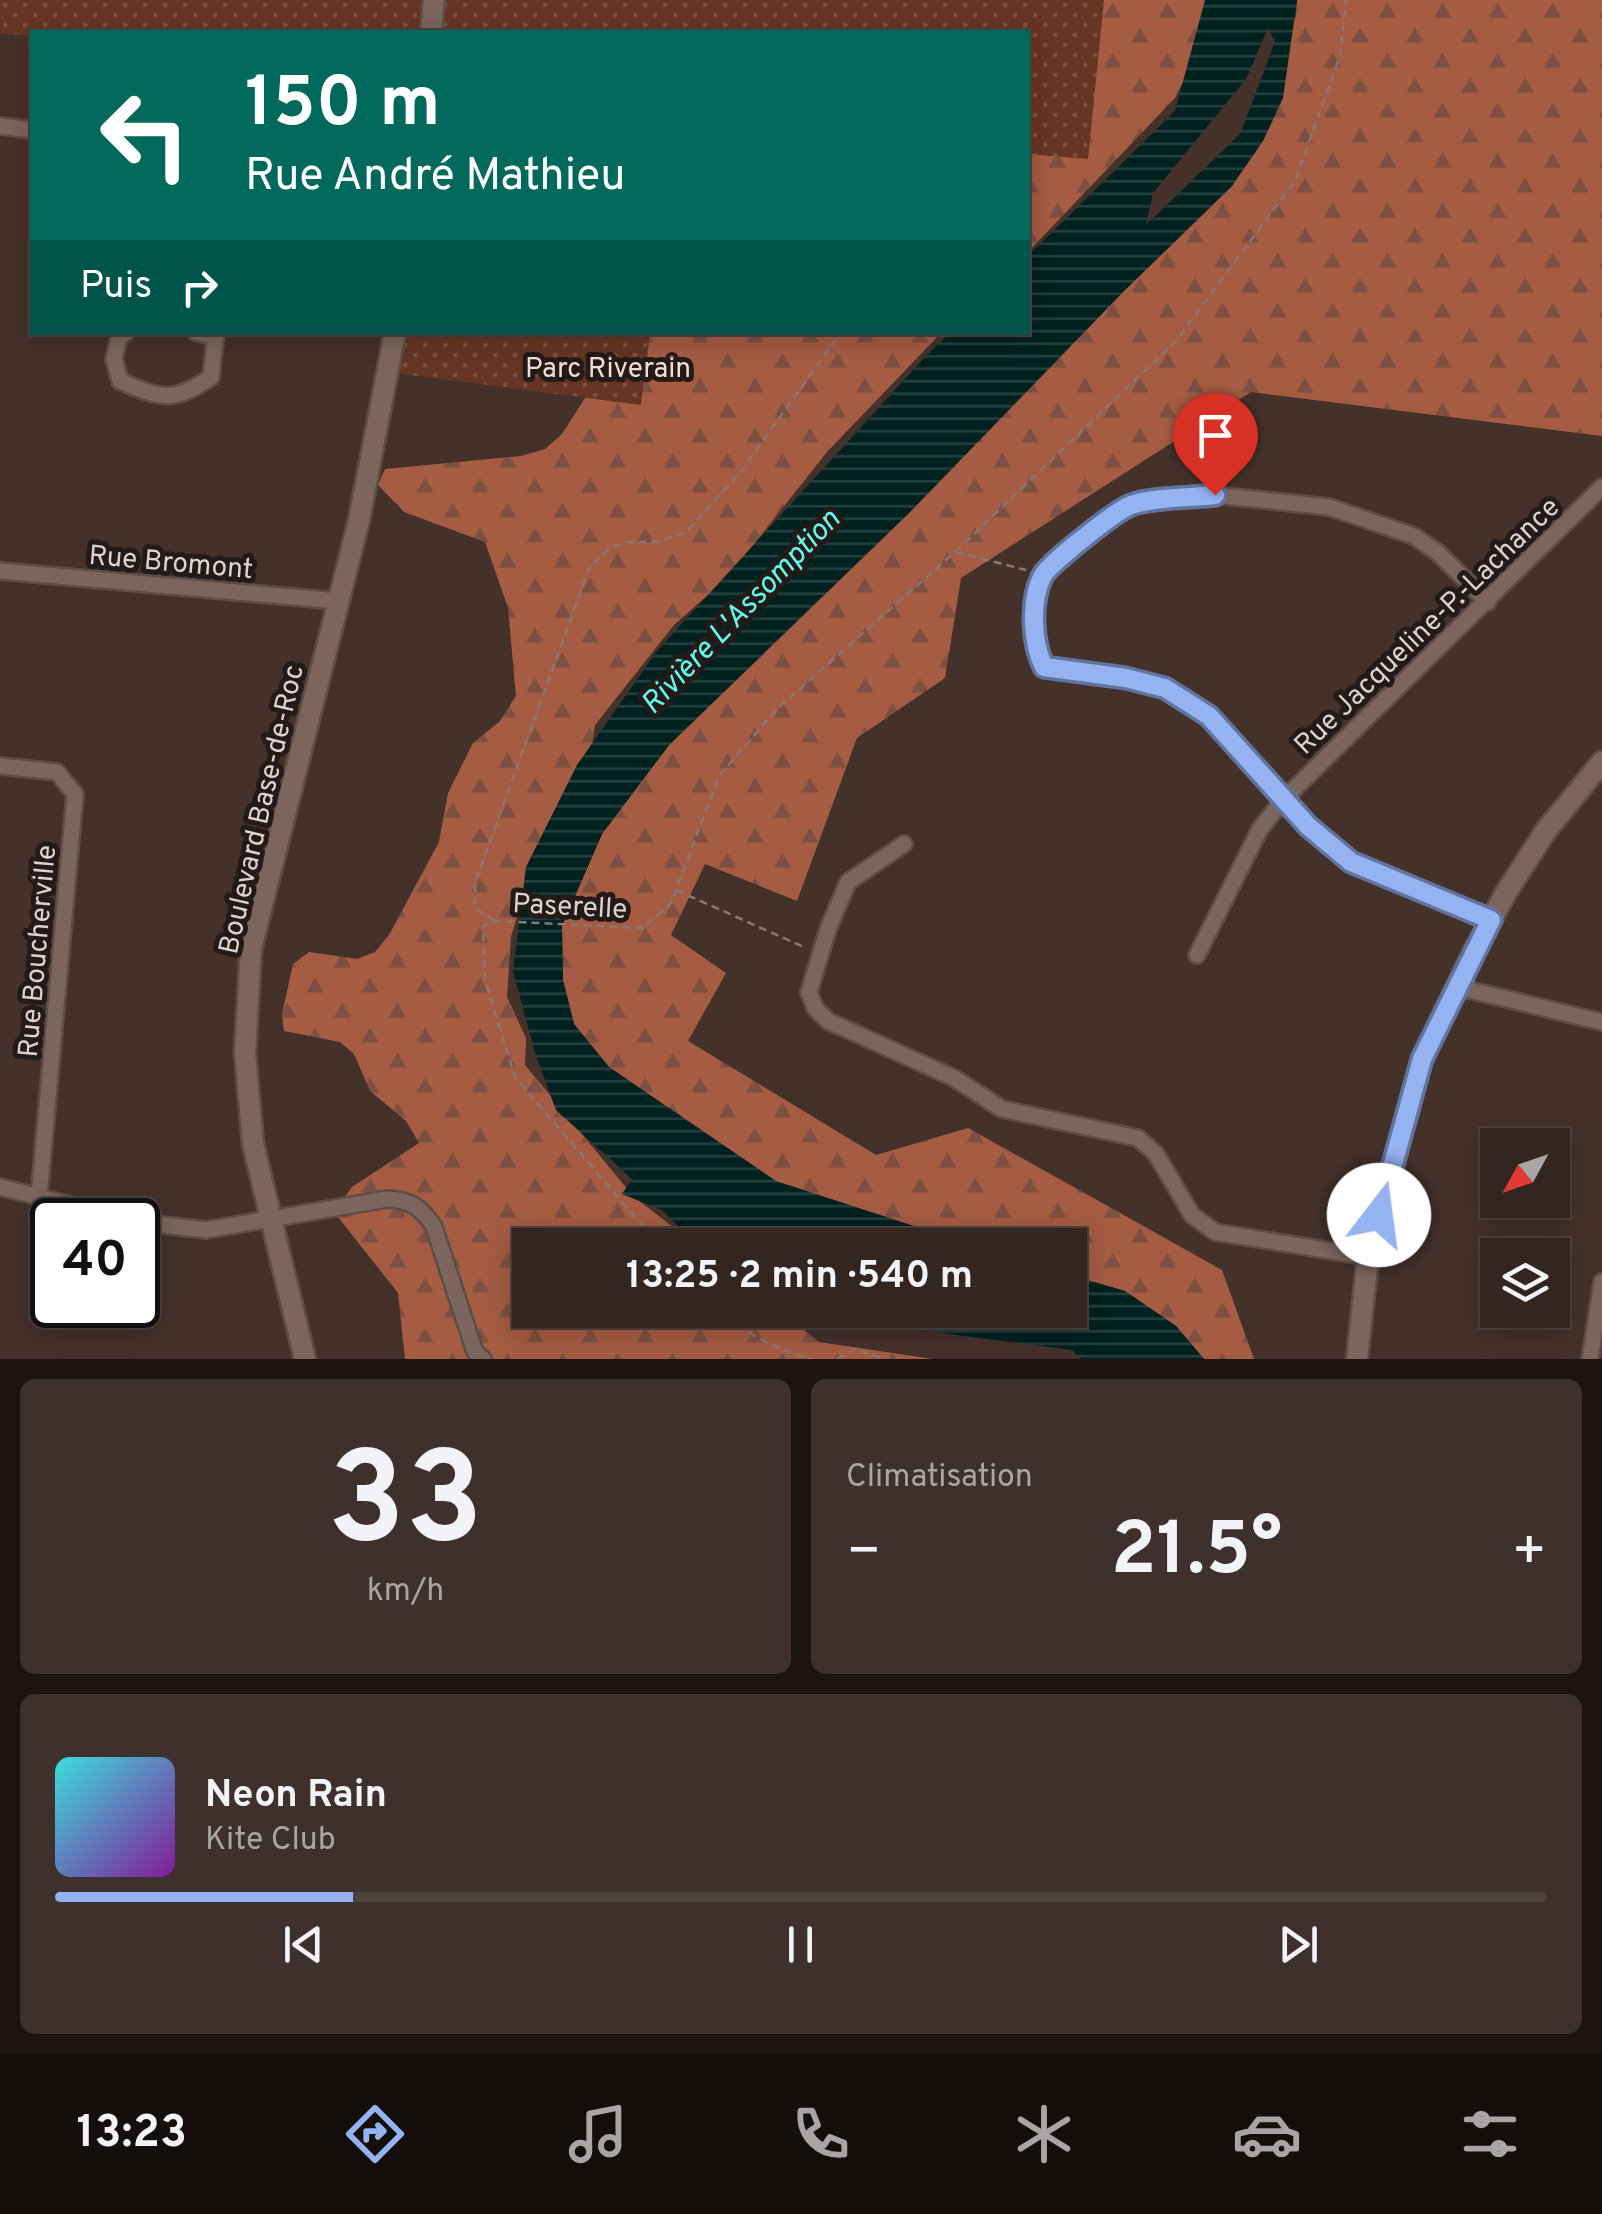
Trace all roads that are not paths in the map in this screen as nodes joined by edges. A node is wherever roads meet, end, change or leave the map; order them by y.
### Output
1 (434, 0) edge
2 (431, 30) edge
3 (0, 126) edge
4 (30, 130) edge
5 (123, 335) edge
6 (215, 335) edge
7 (394, 335) edge
8 (1602, 487) edge
9 (0, 571) edge
10 (338, 601) junction
11 (1488, 602) junction
12 (1602, 762) edge
13 (0, 766) edge
14 (1283, 800) junction
15 (904, 844) dead end
16 (1491, 920) junction
17 (1197, 955) dead end
18 (1456, 987) junction
19 (1602, 1022) edge
20 (0, 1186) edge
21 (40, 1197) junction
22 (44, 1198) edge
23 (271, 1221) junction
24 (160, 1225) edge
25 (1368, 1257) junction
26 (1602, 1282) edge
27 (305, 1359) edge
28 (483, 1359) edge
29 (1357, 1359) edge
30 (1590, 1359) edge

1 - 2 street
3 - 4 street
5 - 6 street
7 - 10 street, Boulevard Base-de-Roc
8 - 11 street, Rue Jacqueline-P.-Lachance
9 - 10 street, Rue Bromont
10 - 23 street, Boulevard Base-de-Roc
11 - 14 street, Rue Jacqueline-P.-Lachance
11 - 14 street
12 - 16 street
13 - 21 street, Rue Boucherville
14 - 16 street
14 - 17 street, Rue Jacqueline-P.-Lachance
15 - 25 street
16 - 18 street
18 - 19 street
18 - 25 street
20 - 21 street
21 - 22 street
23 - 24 street
23 - 27 street, Boulevard Base-de-Roc
23 - 28 street
25 - 29 street
26 - 30 street

